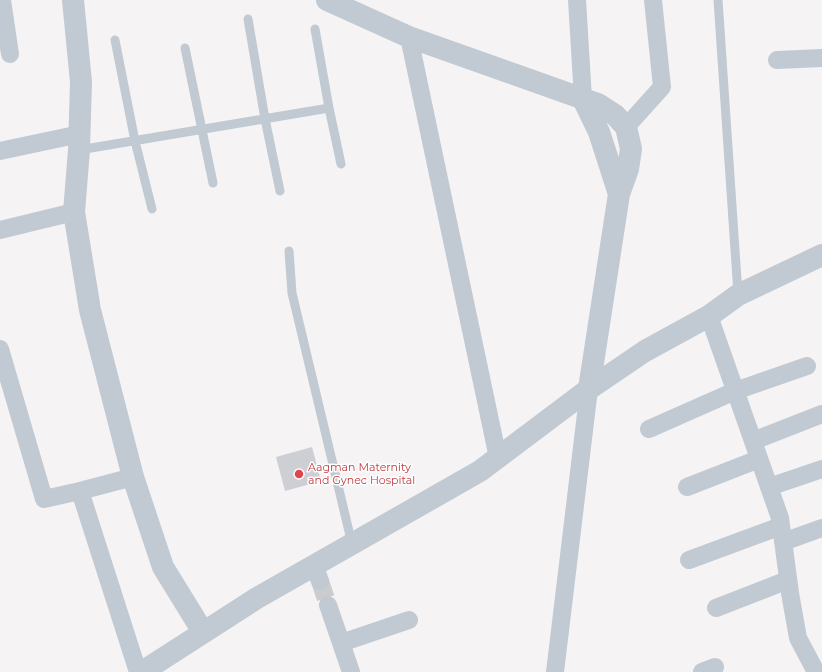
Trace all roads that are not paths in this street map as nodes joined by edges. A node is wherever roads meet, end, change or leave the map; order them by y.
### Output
1 (2, 0) edge
2 (73, 0) edge
3 (327, 0) edge
4 (577, 0) edge
5 (653, 0) edge
6 (718, 0) edge
7 (248, 19) dead end
8 (315, 29) dead end
9 (409, 37) junction
10 (115, 40) dead end
11 (185, 48) dead end
12 (10, 54) dead end
13 (822, 58) edge
14 (777, 60) dead end
15 (583, 99) junction
16 (329, 108) junction
17 (265, 119) junction
18 (626, 127) junction
19 (201, 129) junction
20 (135, 141) junction
21 (79, 142) junction
22 (0, 151) edge
23 (341, 164) dead end
24 (213, 183) dead end
25 (280, 191) dead end
26 (619, 194) junction
27 (152, 209) dead end
28 (74, 212) junction
29 (0, 230) edge
30 (289, 251) dead end
31 (822, 255) edge
32 (738, 295) junction
33 (709, 316) junction
34 (0, 349) edge
35 (807, 366) dead end
36 (589, 389) junction
37 (735, 391) junction
38 (822, 414) edge
39 (649, 428) dead end
40 (753, 441) junction
41 (498, 458) junction
42 (759, 459) junction
43 (822, 469) edge
44 (133, 477) junction
45 (687, 487) dead end
46 (769, 487) junction
47 (80, 491) junction
48 (822, 528) edge
49 (782, 534) junction
50 (352, 544) junction
51 (689, 560) dead end
52 (788, 580) junction
53 (328, 605) tunnel mouth
54 (716, 608) dead end
55 (409, 620) dead end
56 (204, 632) junction
57 (341, 643) junction
58 (155, 668) edge
59 (138, 672) edge
60 (351, 672) edge
61 (555, 672) edge
62 (816, 672) edge

1 - 12 street
2 - 21 street
3 - 9 street
4 - 15 street
5 - 18 street
6 - 32 lane
7 - 17 lane
8 - 16 lane
9 - 15 street
9 - 41 street
10 - 20 lane
11 - 19 lane
13 - 14 street
15 - 18 street
15 - 26 street
16 - 17 lane
16 - 23 lane
17 - 19 lane
17 - 25 lane
18 - 26 street
19 - 20 lane
19 - 24 lane
20 - 21 lane
20 - 27 lane
21 - 22 street
21 - 28 street
26 - 36 street
28 - 29 street
28 - 44 street
30 - 50 lane
31 - 32 street
32 - 33 street
33 - 36 street
33 - 37 street
34 - 47 street
35 - 37 street
36 - 41 street
36 - 61 street
37 - 39 street
37 - 40 street
38 - 40 street
40 - 42 street
41 - 50 street
42 - 45 street
42 - 46 street
43 - 46 street
44 - 47 street
44 - 56 street
46 - 49 street
47 - 59 street
48 - 49 street
49 - 51 street
49 - 52 street
50 - 56 street
52 - 54 street
52 - 62 street
53 - 57 street
55 - 57 street
56 - 58 street
57 - 60 street

